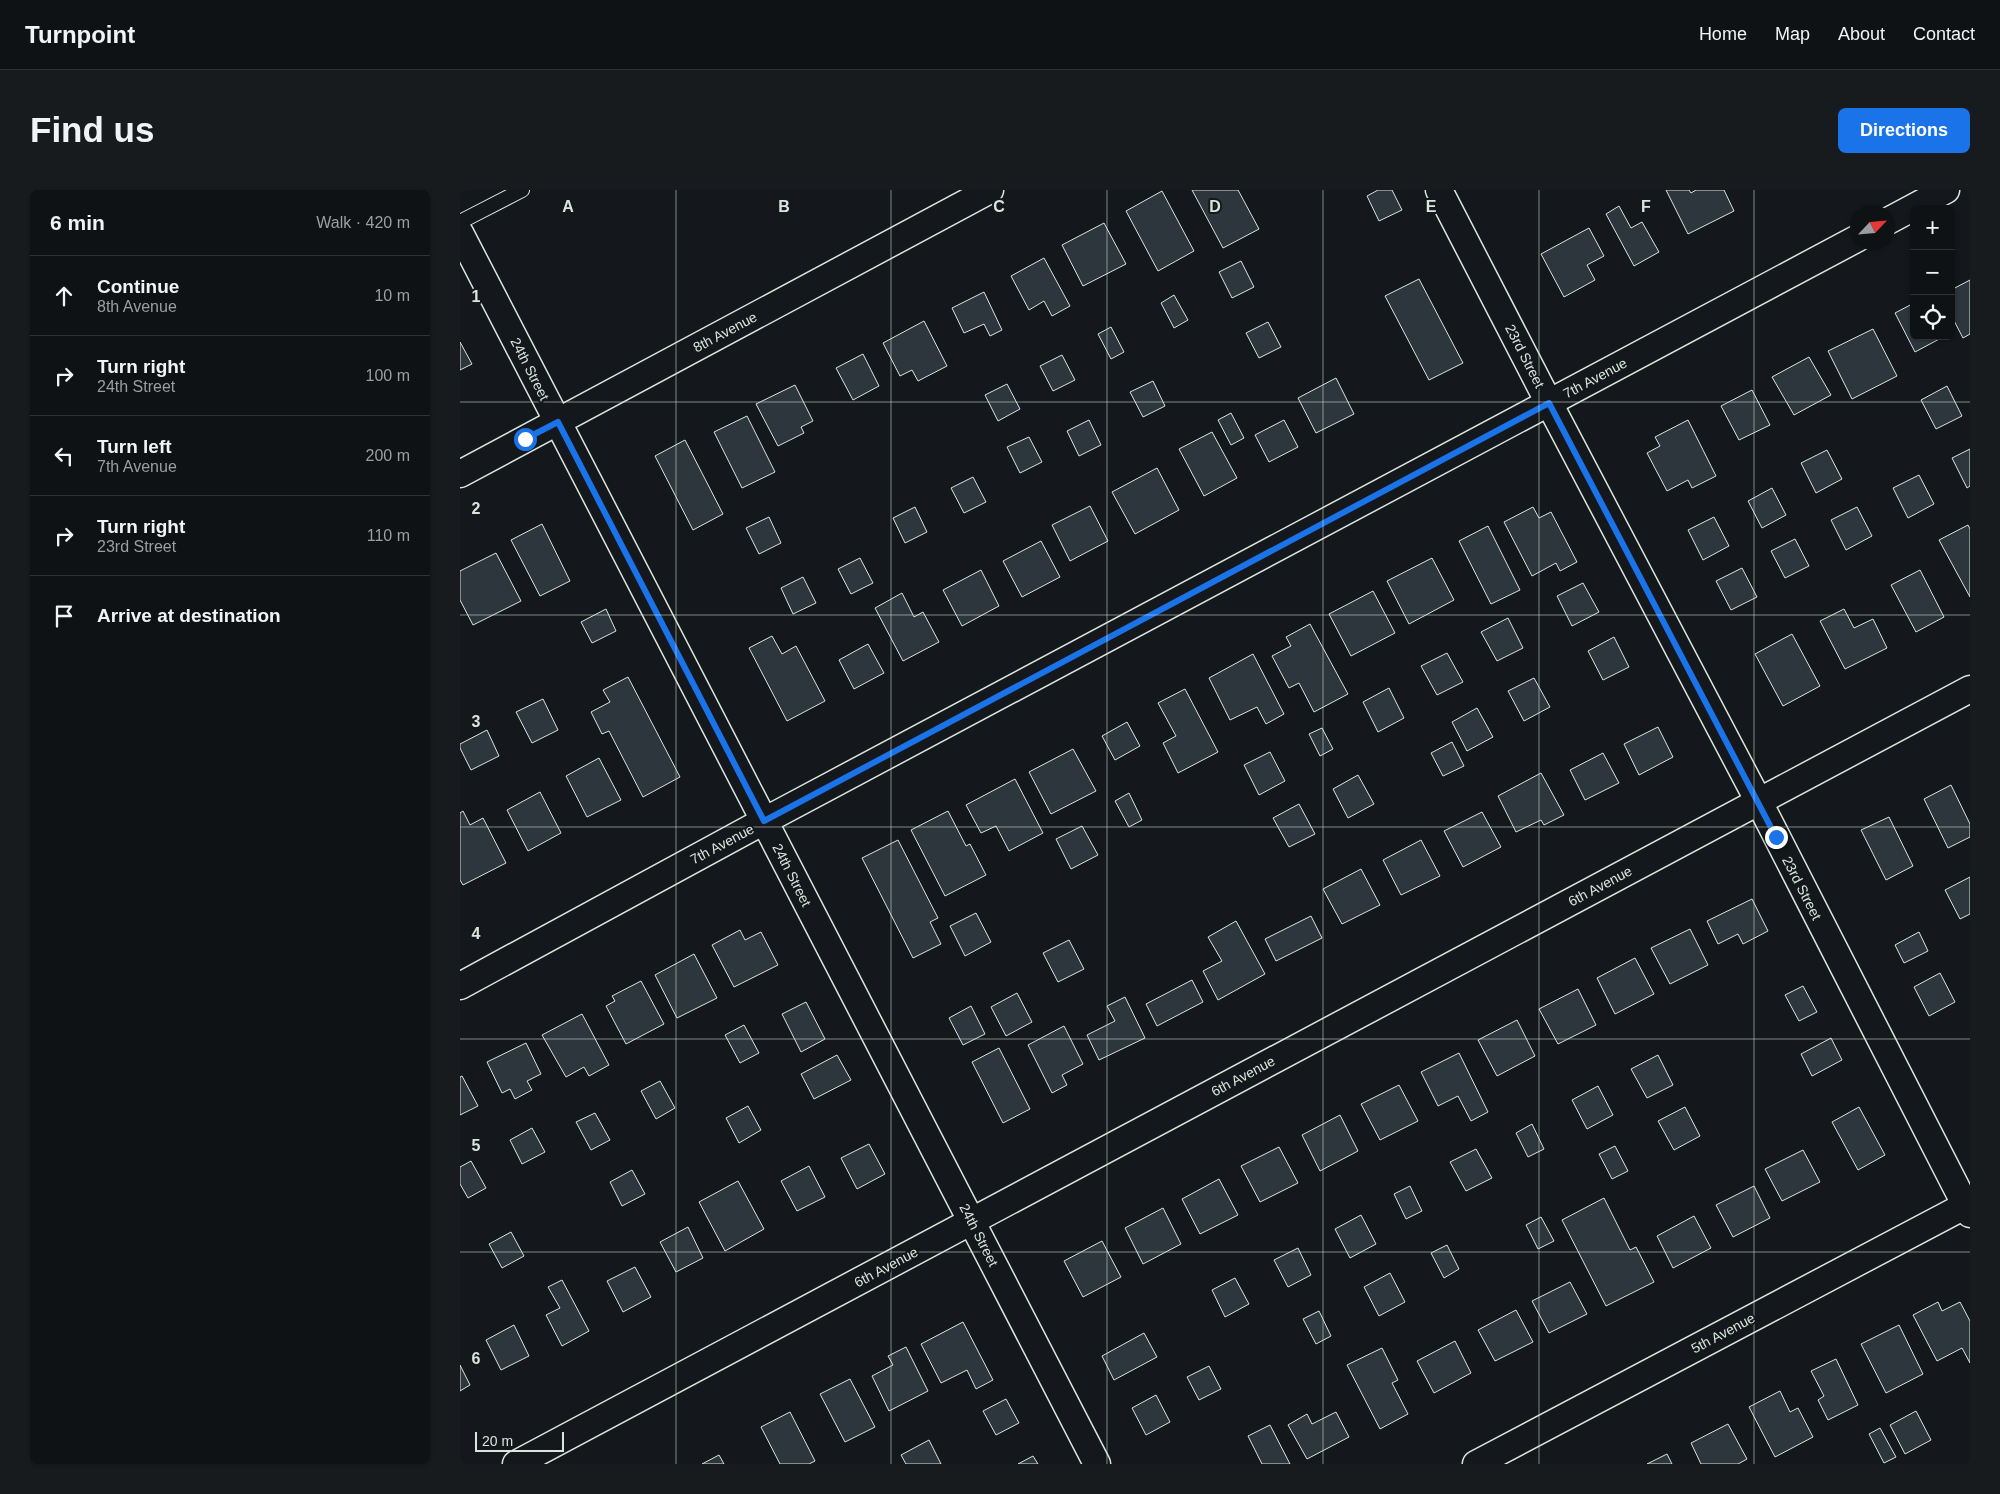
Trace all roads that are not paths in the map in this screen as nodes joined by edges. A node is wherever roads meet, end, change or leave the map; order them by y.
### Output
1 (522, 190) edge
2 (990, 190) edge
3 (1439, 190) edge
4 (1946, 190) edge
5 (1895, 218) edge
6 (460, 222) edge
7 (460, 233) edge
8 (1850, 242) edge
9 (1549, 403) junction
10 (558, 422) junction
11 (460, 474) edge
12 (1970, 689) edge
13 (1758, 802) junction
14 (764, 821) junction
15 (460, 986) edge
16 (1968, 1207) edge
17 (972, 1221) junction
18 (516, 1464) edge
19 (1097, 1464) edge
20 (1476, 1464) edge

1 - 6 lane
2 - 10 street, 8th Avenue
3 - 9 street, 23rd Street
4 - 5 street
7 - 10 street, 24th Street
8 - 9 street, 7th Avenue
9 - 13 street, 23rd Street
9 - 14 street, 7th Avenue
10 - 11 street, 8th Avenue
10 - 14 street, 24th Street
12 - 13 street, 6th Avenue
13 - 16 street, 23rd Street
13 - 17 street, 6th Avenue
14 - 15 street, 7th Avenue
14 - 17 street, 24th Street
16 - 20 street, 5th Avenue
17 - 18 street, 6th Avenue
17 - 19 street, 24th Street

